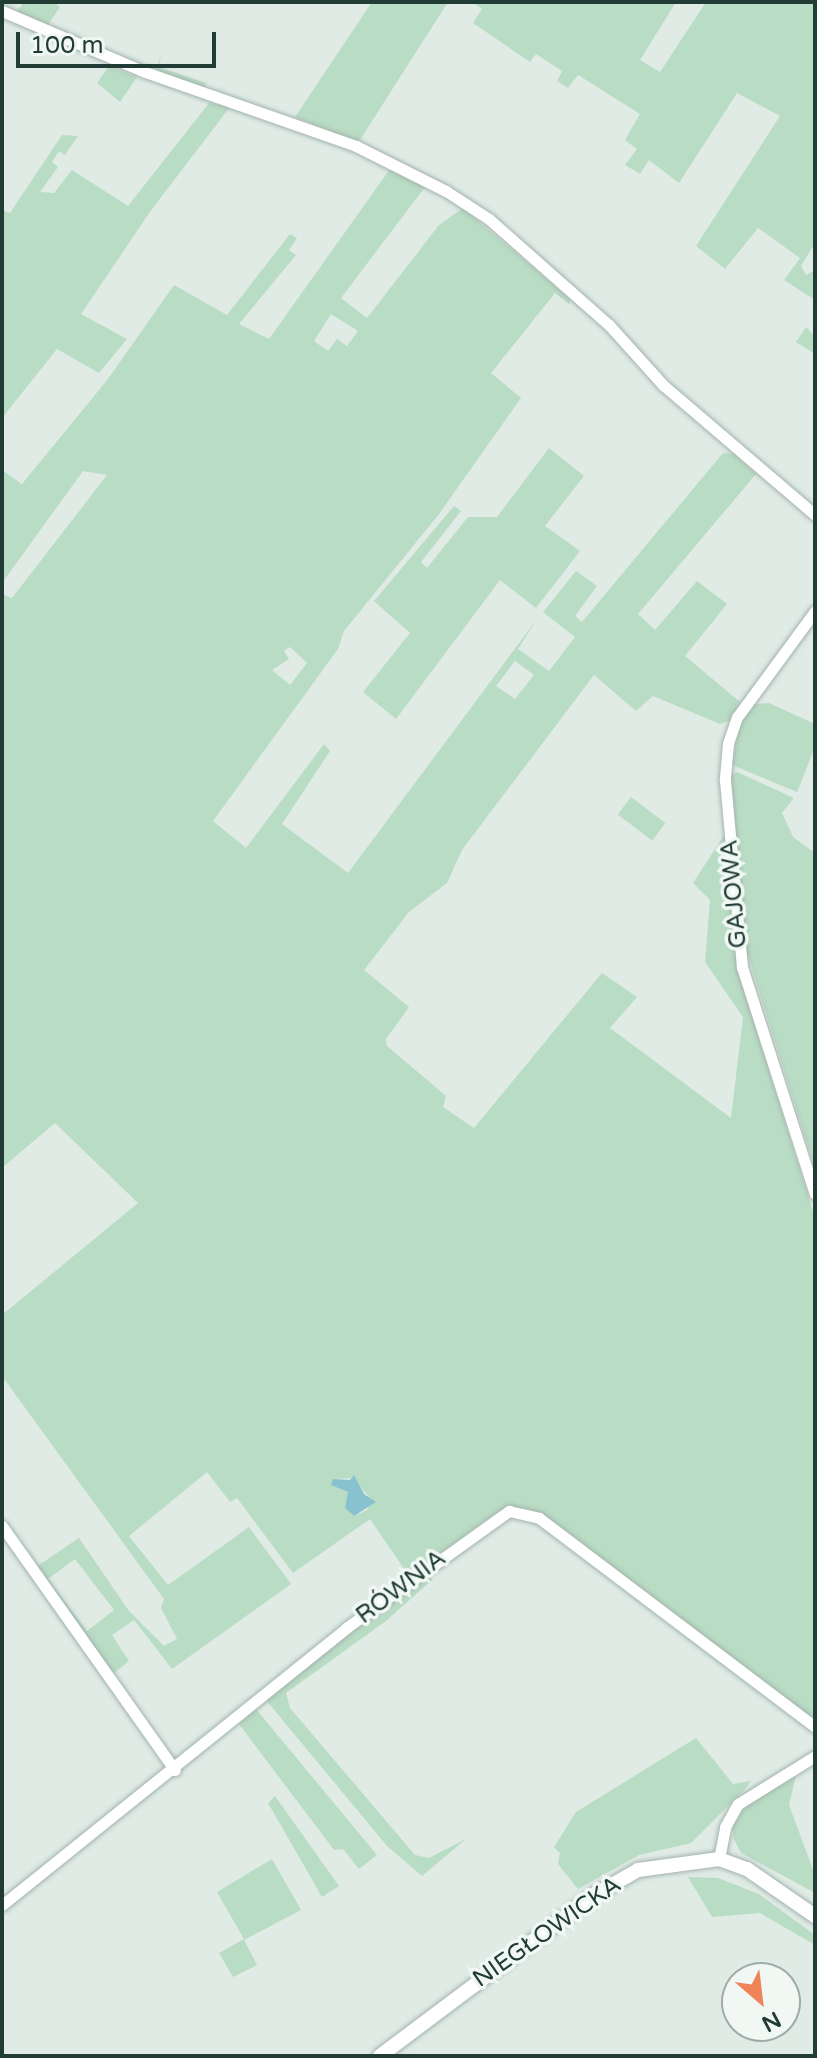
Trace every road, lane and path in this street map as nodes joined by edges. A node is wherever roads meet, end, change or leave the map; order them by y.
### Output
1 (2, 11) edge
2 (815, 515) edge
3 (815, 611) edge
4 (815, 1194) edge
5 (2, 1526) edge
6 (815, 1727) edge
7 (815, 1756) edge
8 (175, 1770) junction
9 (719, 1859) junction
10 (2, 1905) edge
11 (815, 1916) edge
12 (380, 2056) edge

1 - 2 street
3 - 4 street, GAJOWA
5 - 8 street
6 - 8 street, RÓWNIA
7 - 9 street
8 - 10 street, RÓWNIA
9 - 11 street, NIEGŁOWICKA
9 - 12 street, NIEGŁOWICKA

